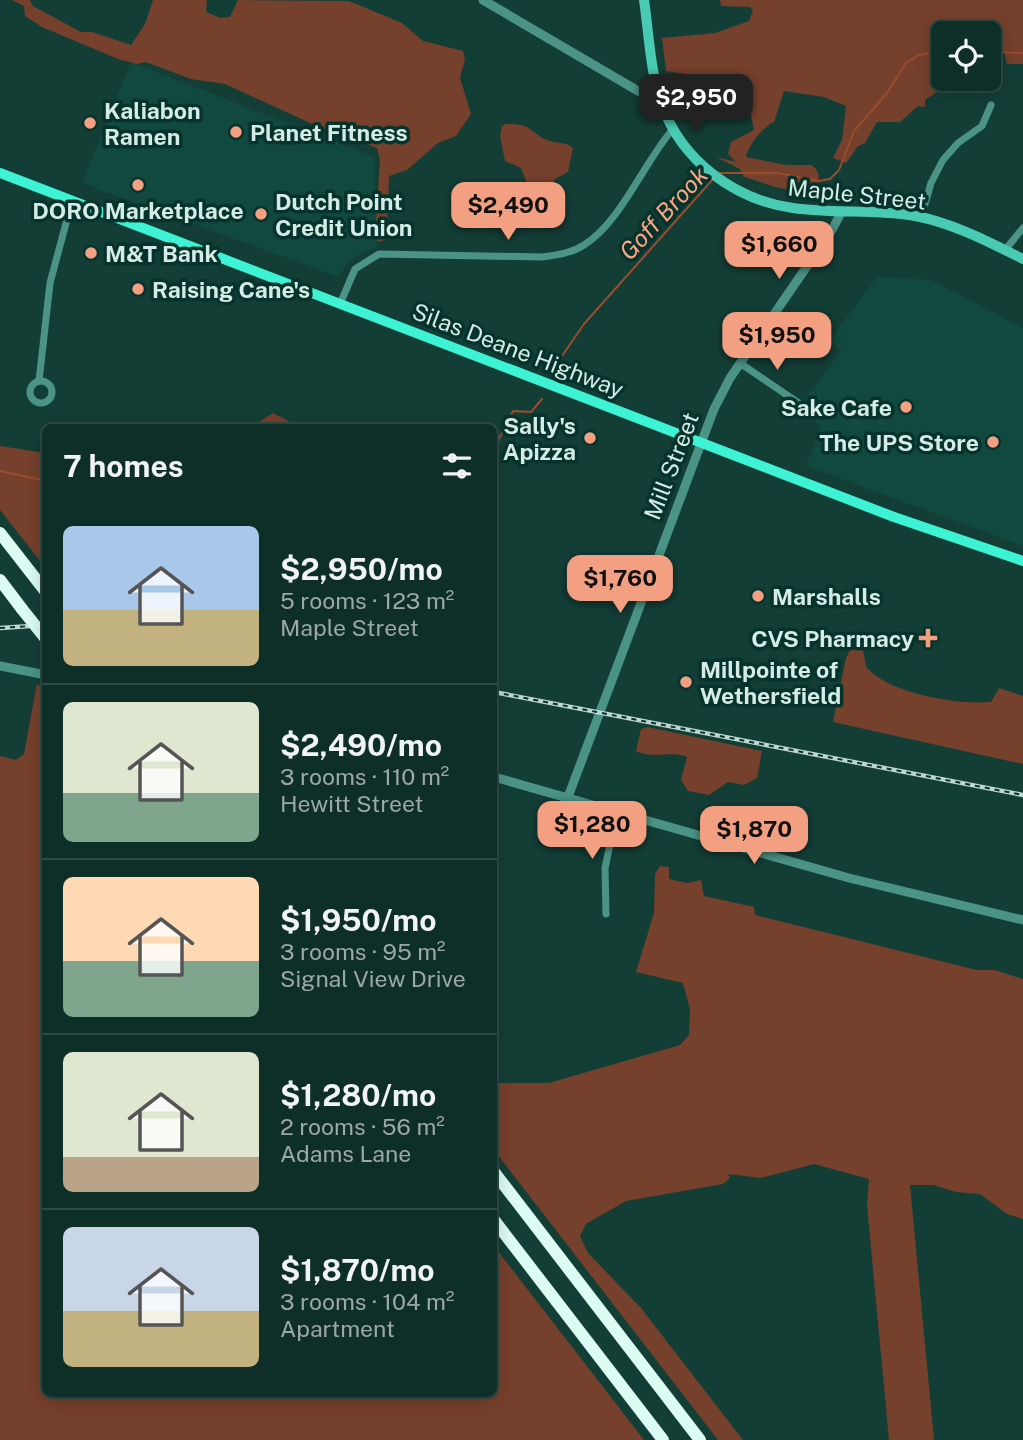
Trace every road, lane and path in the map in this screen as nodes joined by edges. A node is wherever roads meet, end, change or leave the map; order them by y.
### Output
1 (483, 0) edge
2 (644, 0) edge
3 (662, 105) junction
4 (991, 105) dead end
5 (673, 129) junction
6 (0, 173) edge
7 (72, 201) junction
8 (842, 211) junction
9 (921, 218) junction
10 (1023, 228) edge
11 (1006, 250) junction
12 (1023, 259) edge
13 (340, 304) junction
14 (740, 363) junction
15 (39, 381) dead end
16 (800, 404) dead end
17 (700, 443) junction
18 (0, 533) edge
19 (1023, 561) edge
20 (0, 580) edge
21 (42, 587) edge
22 (42, 634) edge
23 (0, 666) edge
24 (42, 674) edge
25 (497, 778) edge
26 (568, 797) junction
27 (617, 811) junction
28 (606, 914) dead end
29 (1023, 920) edge
30 (497, 1176) edge
31 (497, 1224) edge
32 (663, 1440) edge
33 (700, 1440) edge

1 - 3 street
2 - 3 main road, Maple Street
3 - 5 main road, Maple Street
4 - 9 street
5 - 8 main road, Maple Street
5 - 13 street
6 - 7 main road, Silas Deane Highway
7 - 13 main road, Silas Deane Highway
7 - 15 street
8 - 9 main road, Maple Street
8 - 14 street, Mill Street
9 - 11 main road, Maple Street
10 - 11 street
11 - 12 main road, Maple Street
13 - 17 main road, Silas Deane Highway
14 - 16 street
14 - 17 street, Mill Street
17 - 19 main road, Silas Deane Highway
17 - 26 street, Mill Street
18 - 21 highway
20 - 22 highway, bridge
23 - 24 street
25 - 26 street
26 - 27 street
27 - 28 street
27 - 29 street
30 - 33 highway
31 - 32 highway

